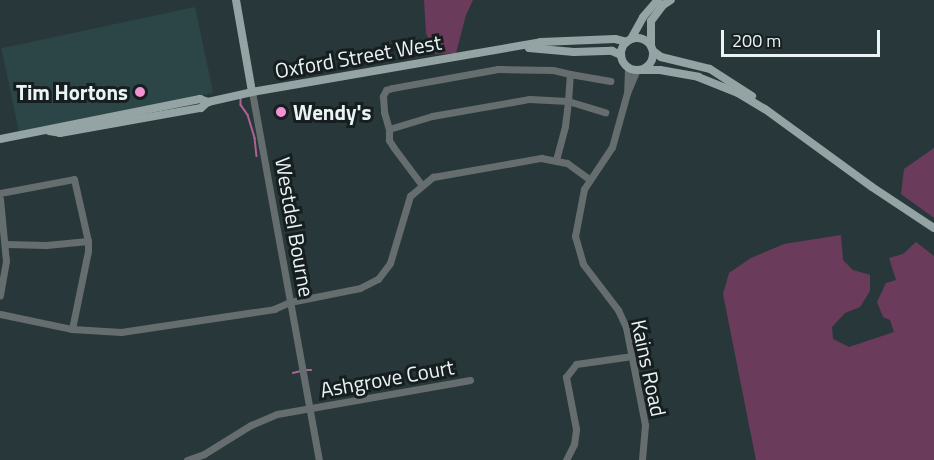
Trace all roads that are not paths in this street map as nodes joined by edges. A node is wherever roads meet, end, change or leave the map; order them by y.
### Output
1 (236, 0) edge
2 (658, 0) edge
3 (671, 0) edge
4 (629, 40) junction
5 (514, 48) junction
6 (652, 49) junction
7 (621, 55) junction
8 (635, 69) junction
9 (570, 74) junction
10 (610, 81) dead end
11 (252, 92) junction
12 (568, 101) junction
13 (765, 109) junction
14 (605, 112) dead end
15 (389, 129) junction
16 (0, 140) edge
17 (556, 160) junction
18 (589, 179) junction
19 (422, 184) junction
20 (0, 193) edge
21 (0, 199) edge
22 (934, 228) edge
23 (88, 241) junction
24 (6, 244) junction
25 (0, 295) edge
26 (290, 302) junction
27 (0, 314) edge
28 (72, 329) junction
29 (632, 356) junction
30 (470, 380) dead end
31 (310, 409) junction
32 (187, 460) edge
33 (319, 460) edge
34 (566, 460) edge
35 (642, 460) edge

1 - 11 main road, Westdel Bourne
2 - 4 main road
3 - 6 main road
4 - 5 main road, Oxford Street West
4 - 6 main road
4 - 7 main road
5 - 7 main road, Oxford Street West
5 - 11 main road, Oxford Street West
6 - 8 main road
6 - 13 main road
7 - 8 main road
8 - 13 main road
8 - 18 street, Kains Road
9 - 10 street
9 - 12 street
9 - 15 street
11 - 16 main road, Oxford Street West
11 - 26 street, Westdel Bourne
12 - 14 street
12 - 15 street
12 - 17 street
13 - 22 main road
15 - 19 street
17 - 18 street
17 - 19 street
18 - 29 street, Kains Road
19 - 26 street
20 - 23 street
21 - 24 street
23 - 24 street
23 - 28 street
24 - 25 street
26 - 28 street
26 - 31 street, Westdel Bourne
27 - 28 street
29 - 34 street
29 - 35 street, Kains Road
30 - 31 street, Ashgrove Court
31 - 32 street, Ashgrove Court
31 - 33 street, Westdel Bourne

